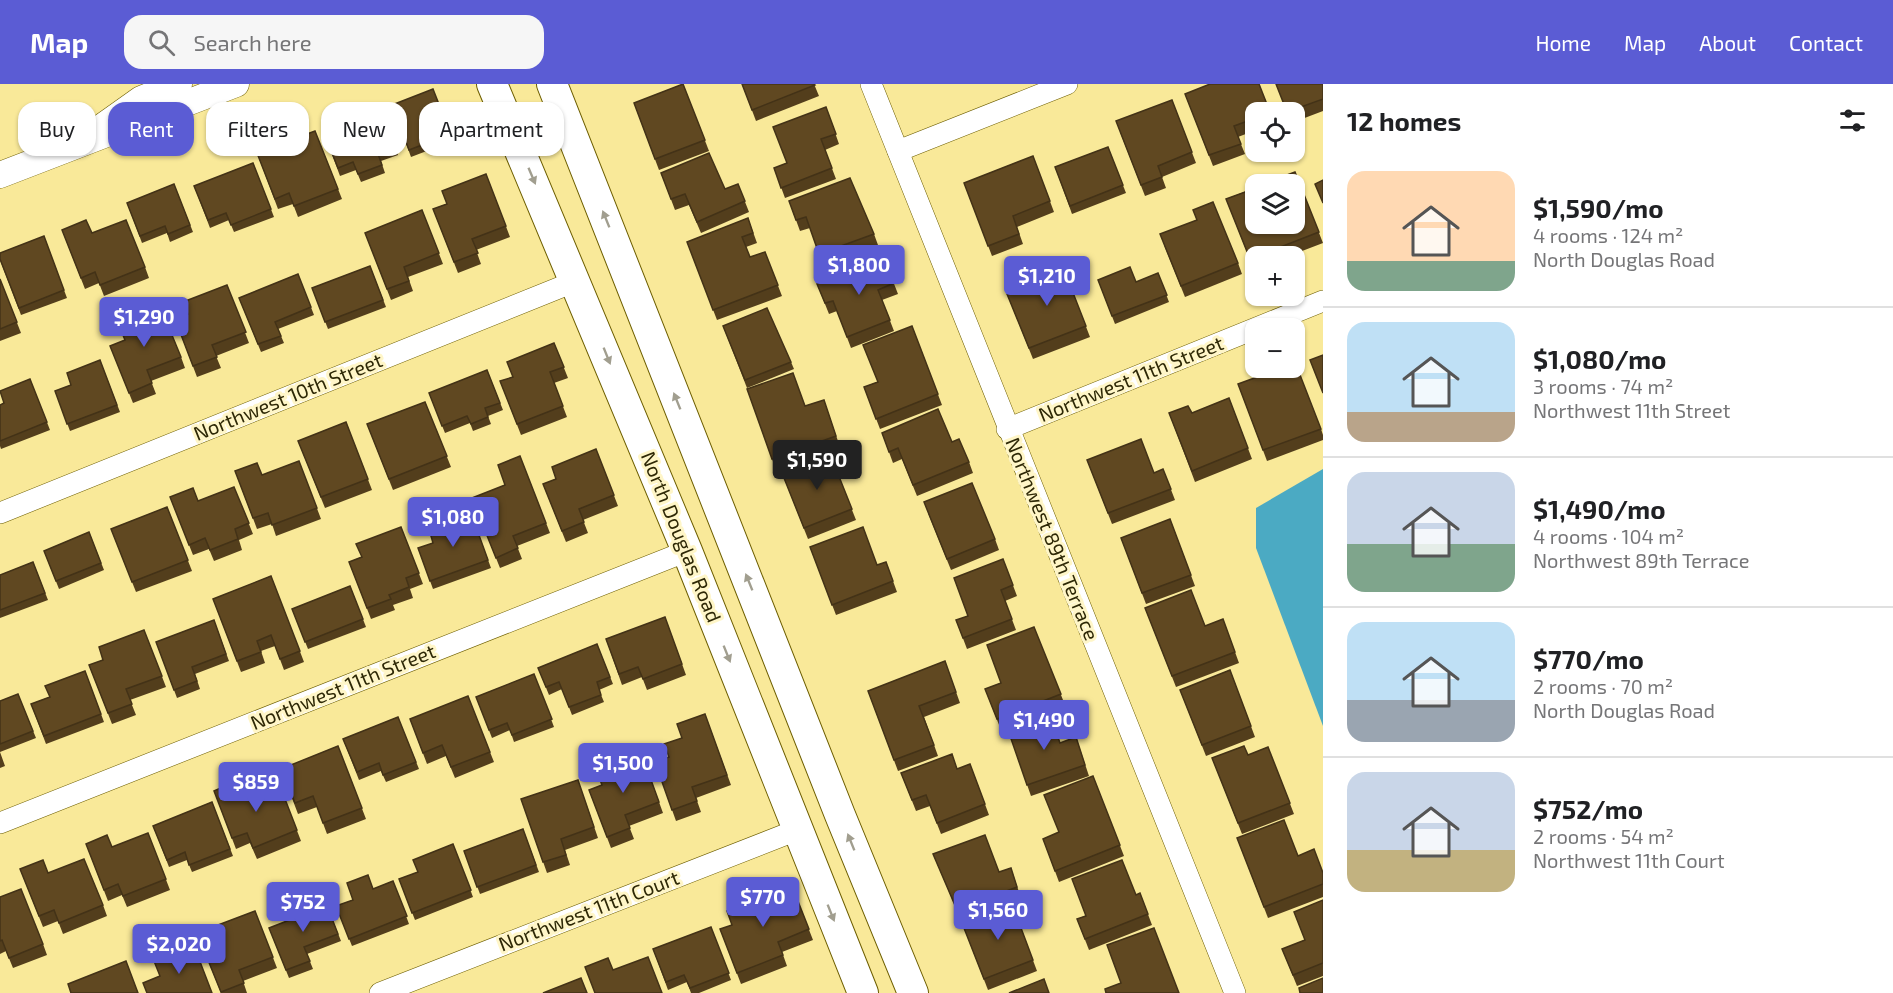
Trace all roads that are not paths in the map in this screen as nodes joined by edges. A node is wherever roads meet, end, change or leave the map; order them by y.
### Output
1 (179, 84) edge
2 (236, 84) edge
3 (492, 84) edge
4 (552, 84) edge
5 (871, 84) edge
6 (1067, 84) edge
7 (96, 131) edge
8 (96, 138) edge
9 (898, 151) junction
10 (50, 156) edge
11 (0, 175) edge
12 (576, 281) junction
13 (1323, 301) edge
14 (1007, 429) junction
15 (0, 513) edge
16 (687, 551) junction
17 (0, 823) edge
18 (797, 830) junction
19 (380, 993) edge
20 (863, 993) edge
21 (913, 993) edge
22 (1235, 993) edge

1 - 7 street
2 - 8 street
3 -> 12 main road, North Douglas Road
21 -> 4 main road
5 - 9 street, Northwest 89th Terrace
6 - 9 street
9 - 14 street, Northwest 89th Terrace
10 - 11 street
12 - 15 street, Northwest 10th Street
12 -> 16 main road, North Douglas Road
13 - 14 street, Northwest 11th Street
14 - 22 street, Northwest 89th Terrace
16 - 17 street, Northwest 11th Street
16 -> 18 main road, North Douglas Road
18 - 19 street, Northwest 11th Court
18 -> 20 main road, North Douglas Road

